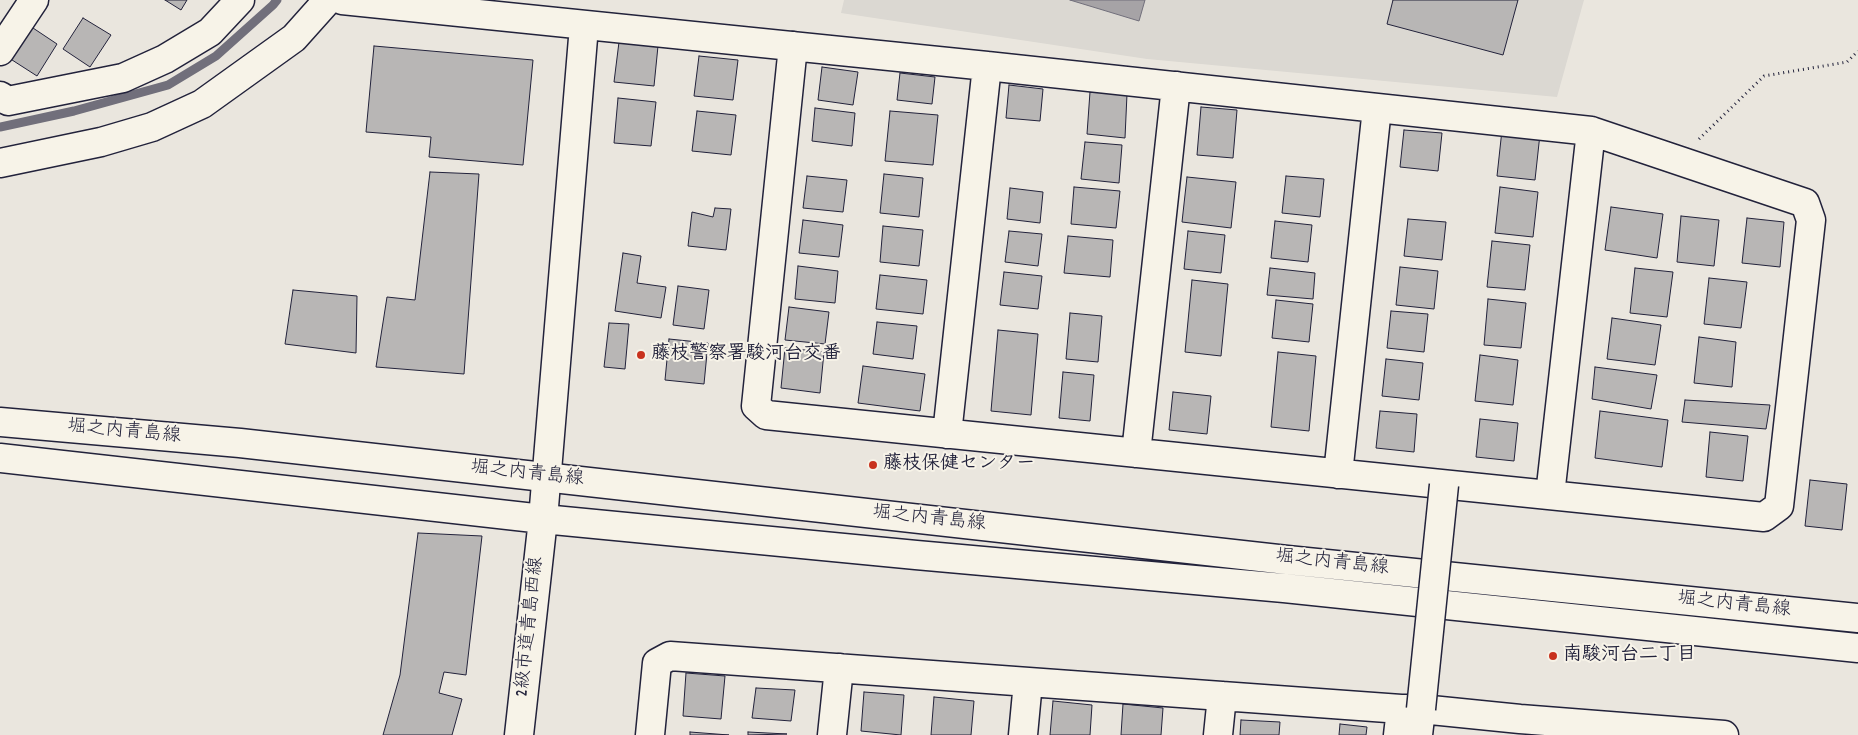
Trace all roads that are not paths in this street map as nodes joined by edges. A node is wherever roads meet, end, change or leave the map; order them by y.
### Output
1 (34, 0) edge
2 (240, 0) edge
3 (328, 0) edge
4 (342, 0) edge
5 (584, 26) junction
6 (793, 46) junction
7 (0, 51) edge
8 (987, 66) junction
9 (1176, 86) junction
10 (0, 96) edge
11 (1378, 108) junction
12 (1591, 130) junction
13 (0, 163) edge
14 (0, 422) edge
15 (947, 434) junction
16 (1136, 453) junction
17 (0, 458) edge
18 (1338, 474) junction
19 (547, 477) junction
20 (1444, 485) junction
21 (1550, 495) junction
22 (543, 519) junction
23 (1858, 618) edge
24 (1858, 648) edge
25 (839, 668) junction
26 (1028, 682) junction
27 (1222, 696) junction
28 (1409, 722) edge
29 (1519, 727) edge
30 (1708, 734) edge
31 (519, 735) edge
32 (650, 735) edge
33 (832, 735) edge
34 (1023, 735) edge
35 (1218, 735) edge

1 - 7 street
2 - 10 street
3 - 13 street
4 - 5 street
5 - 6 street
5 - 19 street, 2級市道青島西線
6 - 8 street
6 - 15 street
8 - 9 street
8 - 15 street
9 - 11 street
9 - 16 street
11 - 12 street
11 - 18 street
12 - 21 street
12 - 21 street
14 - 19 street, 堀之内青島線
15 - 16 street
16 - 18 street
17 - 22 street, 堀之内青島線
18 - 20 street
19 - 22 street, 2級市道青島西線
19 - 23 street, 堀之内青島線
20 - 21 street
20 - 28 street, bridge
22 - 24 street, 堀之内青島線
22 - 31 street, 2級市道青島西線
25 - 26 street
25 - 32 street
25 - 33 street
26 - 27 street
26 - 34 street
27 - 28 street
27 - 35 street
28 - 29 street
29 - 30 street

